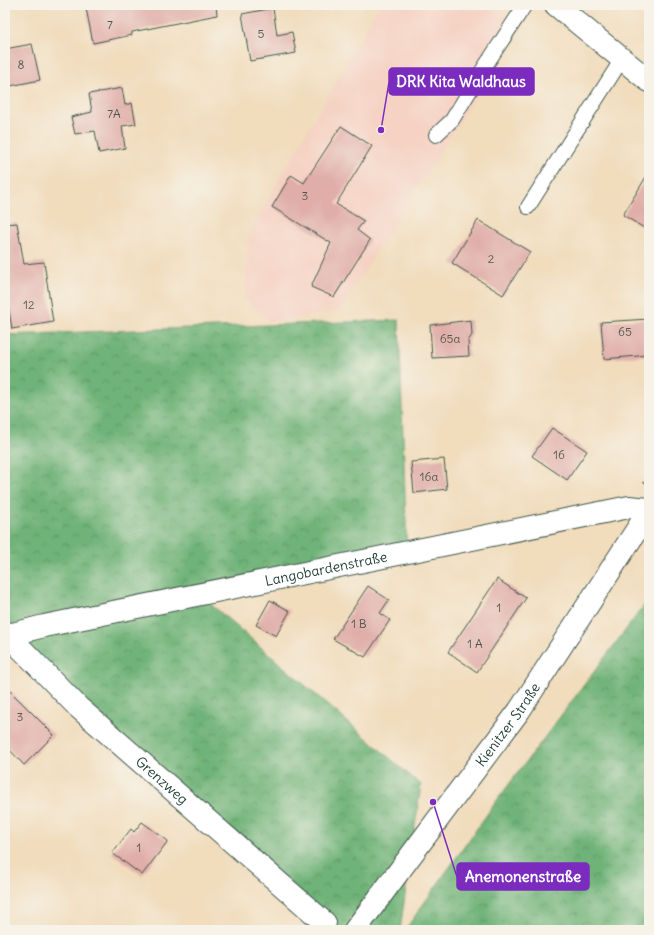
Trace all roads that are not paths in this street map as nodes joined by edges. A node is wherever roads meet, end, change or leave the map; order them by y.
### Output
1 (526, 5) edge
2 (556, 5) edge
3 (622, 59) junction
4 (649, 81) edge
5 (436, 135) dead end
6 (528, 207) dead end
7 (649, 510) edge
8 (6, 634) edge
9 (318, 924) edge
10 (355, 930) edge

1 - 5 lane
2 - 3 street
3 - 4 street
3 - 6 lane
7 - 8 street, Langobardenstraße
7 - 10 street, Kienitzer Straße
8 - 9 street, Grenzweg

